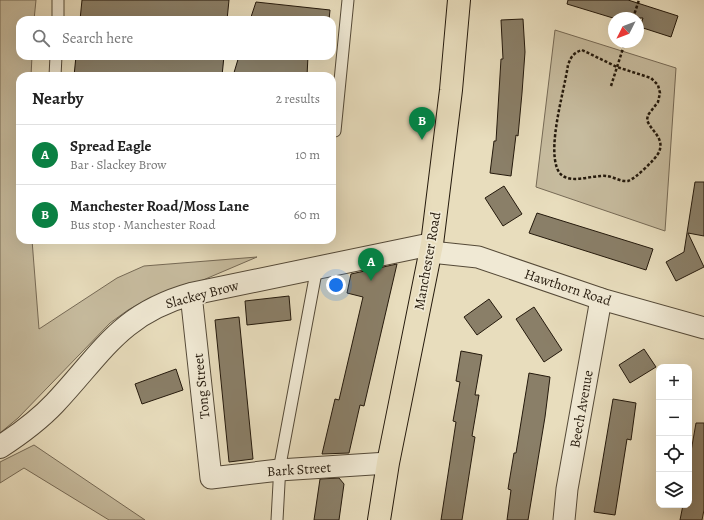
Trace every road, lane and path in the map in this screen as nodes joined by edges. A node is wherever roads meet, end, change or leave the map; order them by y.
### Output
1 (58, 0) edge
2 (348, 0) edge
3 (460, 0) edge
4 (639, 0) edge
5 (635, 12) edge
6 (58, 16) edge
7 (623, 48) edge
8 (56, 60) edge
9 (617, 67) junction
10 (55, 72) edge
11 (611, 86) dead end
12 (336, 121) edge
13 (431, 248) junction
14 (318, 267) junction
15 (191, 294) junction
16 (601, 299) junction
17 (704, 328) edge
18 (0, 447) edge
19 (388, 463) junction
20 (279, 470) junction
21 (211, 478) joint
22 (277, 520) edge
23 (379, 520) edge
24 (564, 520) edge

1 - 6 lane
2 - 12 lane
3 - 13 main road, Manchester Road
4 - 5 path
7 - 9 path
8 - 10 lane
9 - 9 path
9 - 11 path
13 - 14 street, Slackey Brow
13 - 16 street, Hawthorn Road
13 - 19 main road, Manchester Road
14 - 15 street, Slackey Brow
14 - 20 lane
15 - 18 street, Slackey Brow
15 - 21 street, Tong Street
16 - 17 street, Hawthorn Road
16 - 24 street, Beech Avenue
19 - 20 street, Bark Street
19 - 23 main road, Manchester Road
20 - 21 street, Bark Street
20 - 22 lane

